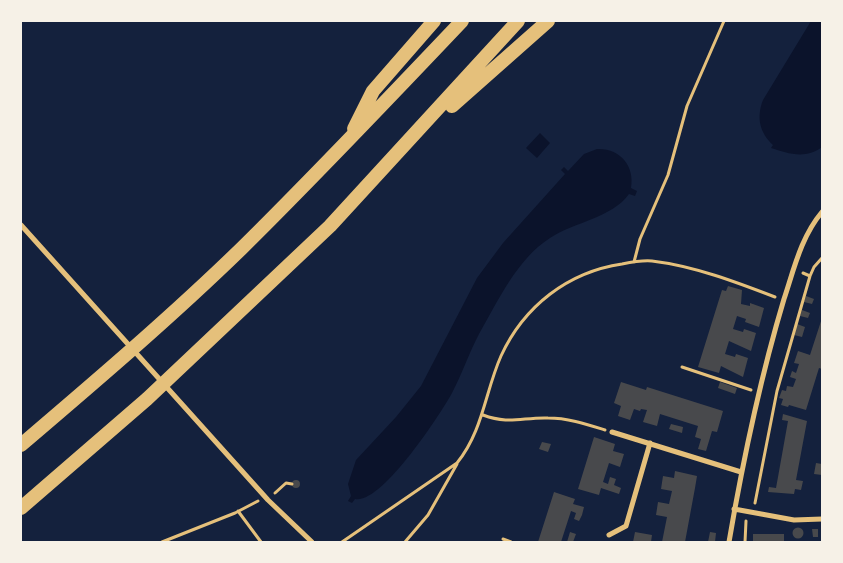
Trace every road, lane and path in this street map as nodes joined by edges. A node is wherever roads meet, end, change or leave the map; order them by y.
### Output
1 (434, 21) edge
2 (462, 21) edge
3 (518, 21) edge
4 (548, 21) edge
5 (724, 21) edge
6 (347, 143) junction
7 (400, 151) junction
8 (822, 212) edge
9 (21, 225) edge
10 (822, 258) edge
11 (634, 262) junction
12 (793, 270) junction
13 (810, 276) junction
14 (784, 300) junction
15 (682, 367) dead end
16 (758, 393) junction
17 (483, 415) junction
18 (612, 432) joint
19 (650, 443) junction
20 (21, 445) edge
21 (457, 464) junction
22 (741, 472) junction
23 (292, 484) dead end
24 (266, 498) junction
25 (21, 508) edge
26 (734, 509) junction
27 (238, 511) junction
28 (747, 511) junction
29 (753, 512) junction
30 (822, 519) edge
31 (609, 535) dead end
32 (503, 539) dead end
33 (162, 542) edge
34 (261, 542) edge
35 (312, 542) edge
36 (342, 542) edge
37 (405, 542) edge
38 (511, 542) edge
39 (729, 542) edge
40 (745, 542) edge

1 - 6 highway
2 - 6 highway
3 - 7 highway
4 - 7 highway
5 - 11 path
6 - 20 highway
7 - 25 highway
8 - 12 street
9 - 24 street
10 - 13 path
11 - 14 path
11 - 17 path
12 - 13 path
12 - 14 street
13 - 29 path
14 - 16 street
15 - 16 path
16 - 22 street
17 - 18 path
17 - 21 path
18 - 19 street
19 - 22 street
19 - 31 street
21 - 36 path
21 - 37 path
22 - 26 street
23 - 24 path
24 - 27 path
24 - 35 street
26 - 28 street
26 - 39 street
27 - 33 path
27 - 34 path
28 - 29 street
28 - 40 path
29 - 30 street
32 - 38 path

